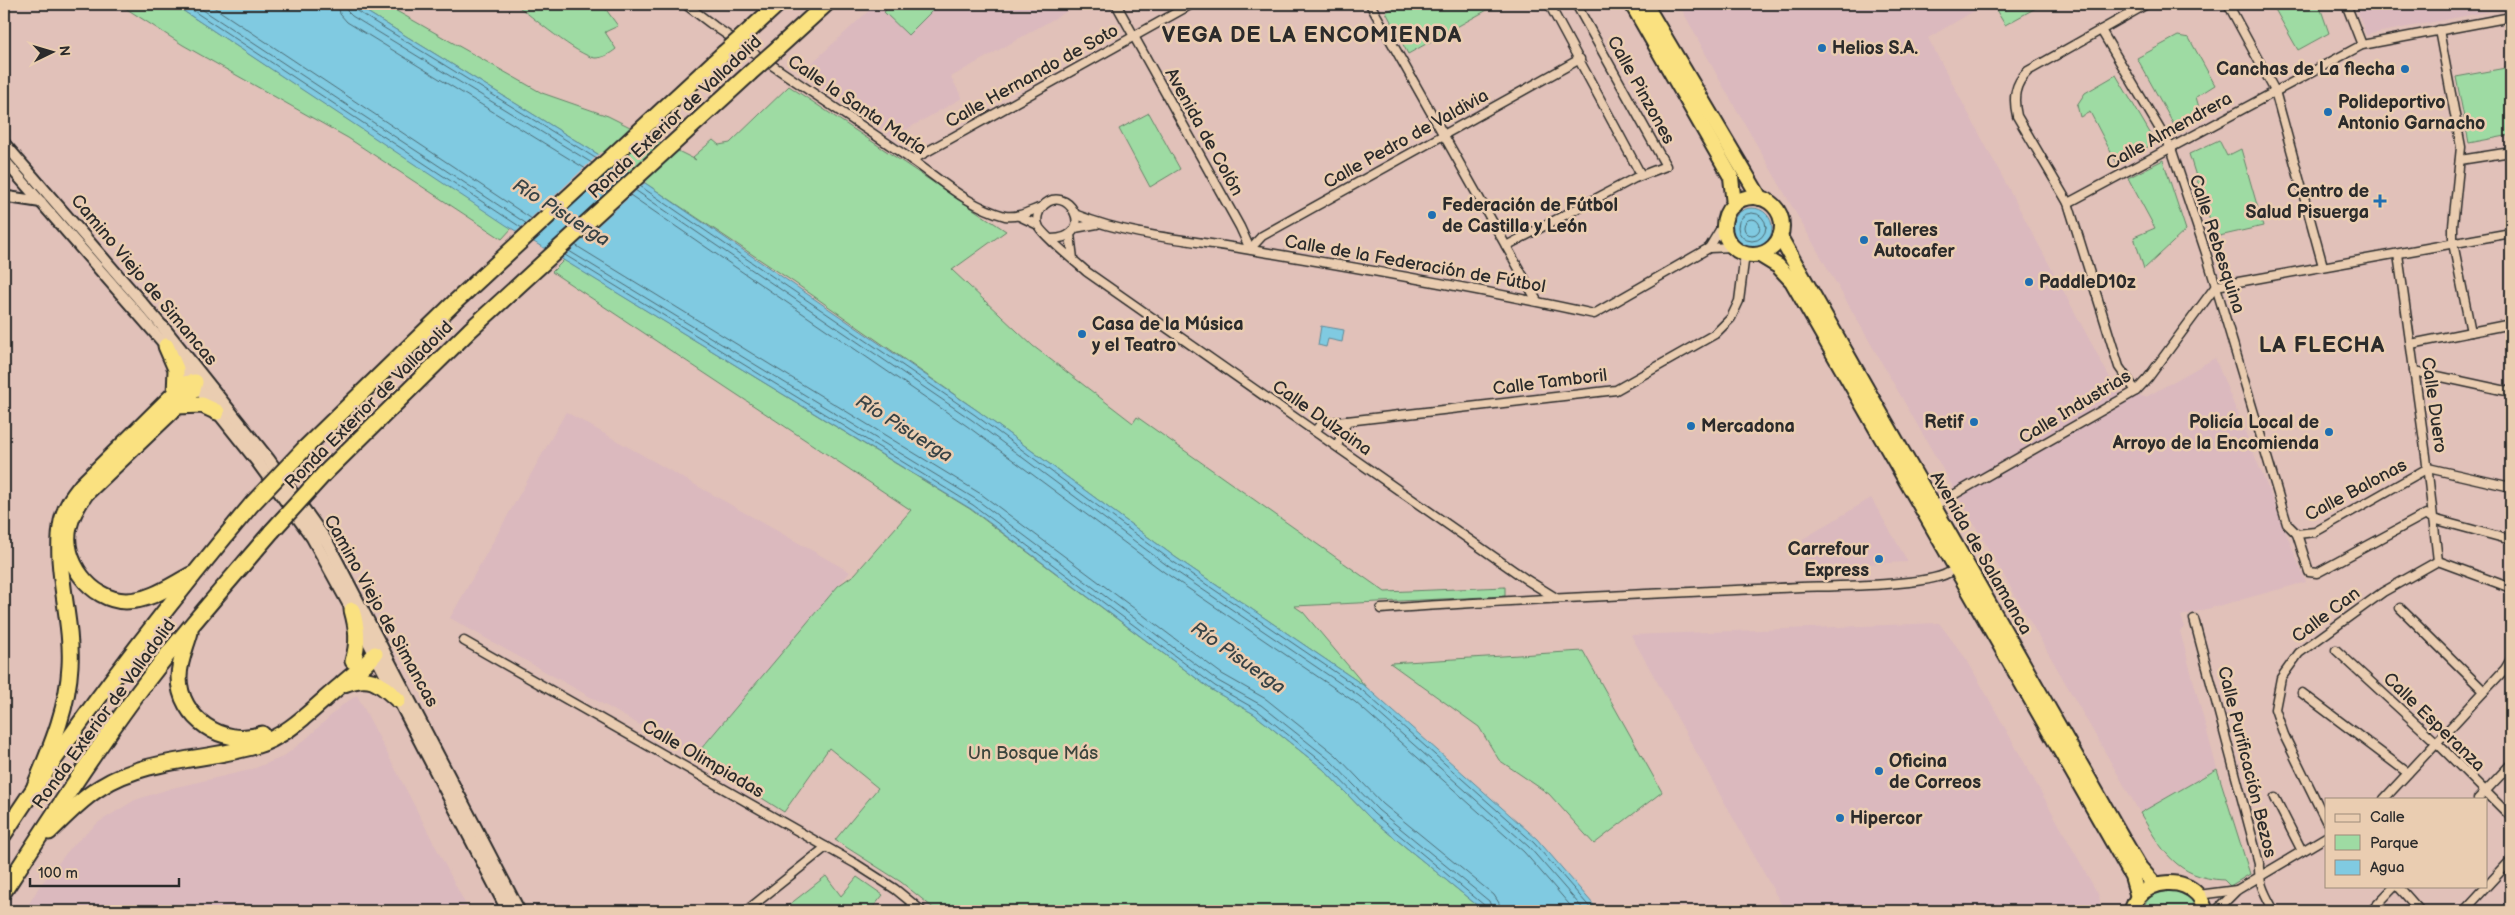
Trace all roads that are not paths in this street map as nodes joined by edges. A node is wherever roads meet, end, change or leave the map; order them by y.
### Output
1 (685, 4) edge
2 (778, 4) edge
3 (826, 4) edge
4 (1116, 4) edge
5 (1192, 4) edge
6 (1370, 4) edge
7 (1549, 4) edge
8 (1576, 4) edge
9 (1632, 4) edge
10 (1645, 4) edge
11 (2147, 4) edge
12 (2228, 4) edge
13 (2346, 4) edge
14 (2511, 17) edge
15 (2100, 30) junction
16 (2439, 30) junction
17 (1134, 36) junction
18 (2362, 45) junction
19 (1580, 59) junction
20 (2275, 91) junction
21 (1444, 135) junction
22 (4, 143) edge
23 (2171, 148) junction
24 (2511, 152) edge
25 (4, 153) edge
26 (4, 160) edge
27 (912, 160) junction
28 (2460, 160) junction
29 (1641, 175) junction
30 (20, 179) junction
31 (8, 197) dead end
32 (1760, 198) junction
33 (40, 202) junction
34 (2068, 203) junction
35 (1734, 205) junction
36 (1042, 207) junction
37 (1077, 215) junction
38 (1019, 216) junction
39 (1724, 223) junction
40 (1100, 224) junction
41 (1038, 225) junction
42 (1073, 231) junction
43 (2511, 232) edge
44 (1780, 237) junction
45 (1051, 239) junction
46 (92, 243) junction
47 (2453, 244) junction
48 (1506, 246) junction
49 (1708, 248) junction
50 (1250, 249) junction
51 (1739, 251) junction
52 (2398, 254) junction
53 (1760, 255) junction
54 (1073, 259) junction
55 (2323, 266) junction
56 (2216, 286) junction
57 (1537, 302) junction
58 (2511, 324) edge
59 (163, 327) junction
60 (2471, 332) junction
61 (2411, 344) junction
62 (166, 346) junction
63 (2414, 371) junction
64 (195, 382) junction
65 (2136, 391) junction
66 (2511, 392) edge
67 (176, 400) junction
68 (217, 412) junction
69 (1347, 422) junction
70 (1315, 431) junction
71 (1337, 446) junction
72 (2428, 468) junction
73 (2511, 487) edge
74 (1941, 502) dead end
75 (309, 516) junction
76 (2433, 519) junction
77 (2297, 534) junction
78 (2511, 540) edge
79 (2438, 561) junction
80 (342, 570) junction
81 (1948, 573) dead end
82 (193, 574) junction
83 (2511, 588) edge
84 (1556, 598) junction
85 (2400, 608) dead end
86 (1380, 609) dead end
87 (352, 610) junction
88 (2194, 619) dead end
89 (192, 624) junction
90 (464, 641) dead end
91 (2336, 650) dead end
92 (375, 654) junction
93 (2511, 659) edge
94 (353, 661) junction
95 (340, 685) junction
96 (2484, 691) junction
97 (2302, 693) dead end
98 (398, 700) junction
99 (2436, 742) junction
100 (2511, 764) edge
101 (2408, 773) junction
102 (35, 786) junction
103 (457, 792) junction
104 (2485, 792) junction
105 (2276, 798) dead end
106 (2385, 798) edge
107 (2479, 798) edge
108 (2511, 817) edge
109 (2325, 819) edge
110 (4, 834) edge
111 (2325, 838) edge
112 (34, 844) junction
113 (826, 848) junction
114 (2302, 852) junction
115 (489, 854) junction
116 (2511, 860) edge
117 (2259, 877) junction
118 (2155, 885) junction
119 (2488, 885) edge
120 (2395, 888) edge
121 (2399, 888) edge
122 (2485, 888) edge
123 (2237, 890) junction
124 (4, 891) edge
125 (2198, 895) junction
126 (2138, 897) junction
127 (510, 911) edge
128 (519, 911) edge
129 (746, 911) edge
130 (922, 911) edge
131 (2131, 911) edge
132 (2206, 911) edge
133 (2216, 911) edge
134 (2274, 911) edge
135 (2371, 911) edge
136 (2420, 911) edge
137 (2464, 911) edge

1 - 27 street, Calle la Santa María
2 - 82 highway, Ronda Exterior de Valladolid, bridge
3 - 89 highway, Ronda Exterior de Valladolid, bridge
4 - 17 street, Avenida de Colón
5 - 17 street, Calle Hernando de Soto
6 - 21 street
7 - 19 street
8 - 29 street, Calle Pinzones
9 - 35 highway
10 - 32 highway
11 - 15 street
12 - 20 street
13 - 18 street
14 - 16 street, Calle Almendrera
15 - 23 street, Calle Rebesquina
15 - 34 street
16 - 18 street, Calle Almendrera
16 - 28 street
17 - 27 street, Calle Hernando de Soto
17 - 50 street, Avenida de Colón
18 - 20 street, Calle Almendrera
19 - 21 street, Calle Pedro de Valdivia
19 - 29 street
20 - 23 street, Calle Almendrera
20 - 55 street
21 - 48 street
21 - 50 street, Calle Pedro de Valdivia
22 - 46 street, Camino Viejo de Simancas
23 - 34 street, Calle Almendrera
23 - 56 street, Calle Rebesquina
24 - 28 street
25 - 30 street
26 - 30 street, Camino Viejo de Simancas
27 - 38 street, Calle la Santa María
28 - 47 street
29 - 48 street, Calle Pinzones
30 - 33 street, Camino Viejo de Simancas
30 - 46 street
31 - 33 street
32 - 35 highway
32 - 44 highway
33 - 62 street, Camino Viejo de Simancas
34 - 65 street
35 - 39 highway
36 - 37 street
36 - 38 street
36 - 41 street
37 - 40 street, Calle de la Federación de Fútbol
37 - 42 street
38 - 41 street, Calle la Santa María
39 - 49 street, Calle de la Federación de Fútbol
39 - 51 highway
40 - 42 street, Calle de la Federación de Fútbol
40 - 50 street, Calle de la Federación de Fútbol
41 - 45 street
42 - 45 street
42 - 54 street
43 - 47 street
44 - 53 highway
44 - 118 highway, Avenida de Salamanca
45 - 54 street, Calle Dulzaina
46 - 59 street, Camino Viejo de Simancas
47 - 52 street
47 - 60 street
48 - 57 street
49 - 51 street, Calle de la Federación de Fútbol
49 - 57 street, Calle de la Federación de Fútbol
50 - 57 street, Calle de la Federación de Fútbol
51 - 53 highway
51 - 69 street, Calle Tamboril
52 - 55 street
52 - 61 street, Calle Duero
53 - 126 highway, Avenida de Salamanca
54 - 70 street, Calle Dulzaina
55 - 56 street
56 - 65 street, Calle Industrias
56 - 77 street, Calle Rebesquina
58 - 60 street
59 - 64 main road
59 - 75 main road, Camino Viejo de Simancas
60 - 61 street
61 - 63 street, Calle Duero
62 - 64 main road, Camino Viejo de Simancas
62 - 67 highway
63 - 66 street
63 - 72 street, Calle Duero
64 - 67 highway
64 - 68 main road, Camino Viejo de Simancas
64 - 75 main road
65 - 74 street, Calle Industrias
67 - 68 highway
67 - 82 highway
67 - 102 highway
68 - 87 main road, Camino Viejo de Simancas
69 - 70 street, Calle Tamboril
69 - 71 street
70 - 71 street, Calle Dulzaina
71 - 84 street, Calle Dulzaina
72 - 73 street
72 - 76 street, Calle Duero
72 - 77 street, Calle Balonas
75 - 80 main road, Camino Viejo de Simancas
76 - 77 street, Calle Rebesquina
76 - 78 street
76 - 79 street, Calle Duero
79 - 83 street
79 - 109 street, Calle Can
80 - 92 main road
80 - 103 main road, Camino Viejo de Simancas
81 - 84 street
82 - 102 highway, Ronda Exterior de Valladolid
84 - 86 street
85 - 96 street
87 - 92 main road, Camino Viejo de Simancas
87 - 94 highway
88 - 117 street, Calle Purificación Bezos
89 - 94 highway
89 - 112 highway, Ronda Exterior de Valladolid
90 - 113 street, Calle Olimpiadas
91 - 99 street, Calle Esperanza
92 - 94 highway
92 - 95 highway
92 - 98 main road, Camino Viejo de Simancas
92 - 103 main road
93 - 96 street
95 - 98 highway
95 - 112 highway
96 - 99 street
97 - 101 street
98 - 127 main road, Camino Viejo de Simancas
99 - 101 street
99 - 104 street, Calle Esperanza
100 - 104 street
101 - 106 street
102 - 110 highway, Ronda Exterior de Valladolid
103 - 115 main road, Camino Viejo de Simancas
104 - 107 street
104 - 108 street, Calle Esperanza
105 - 114 street
111 - 114 street
112 - 124 highway, Ronda Exterior de Valladolid
113 - 129 street
113 - 130 street, Calle Olimpiadas
114 - 117 street
115 - 127 main road
115 - 128 main road, Camino Viejo de Simancas
116 - 119 street
117 - 123 street
117 - 134 street, Calle Purificación Bezos
118 - 125 highway
118 - 126 highway
120 - 135 street
121 - 136 street
122 - 137 street
123 - 125 street
123 - 133 street
125 - 132 highway
126 - 131 highway

